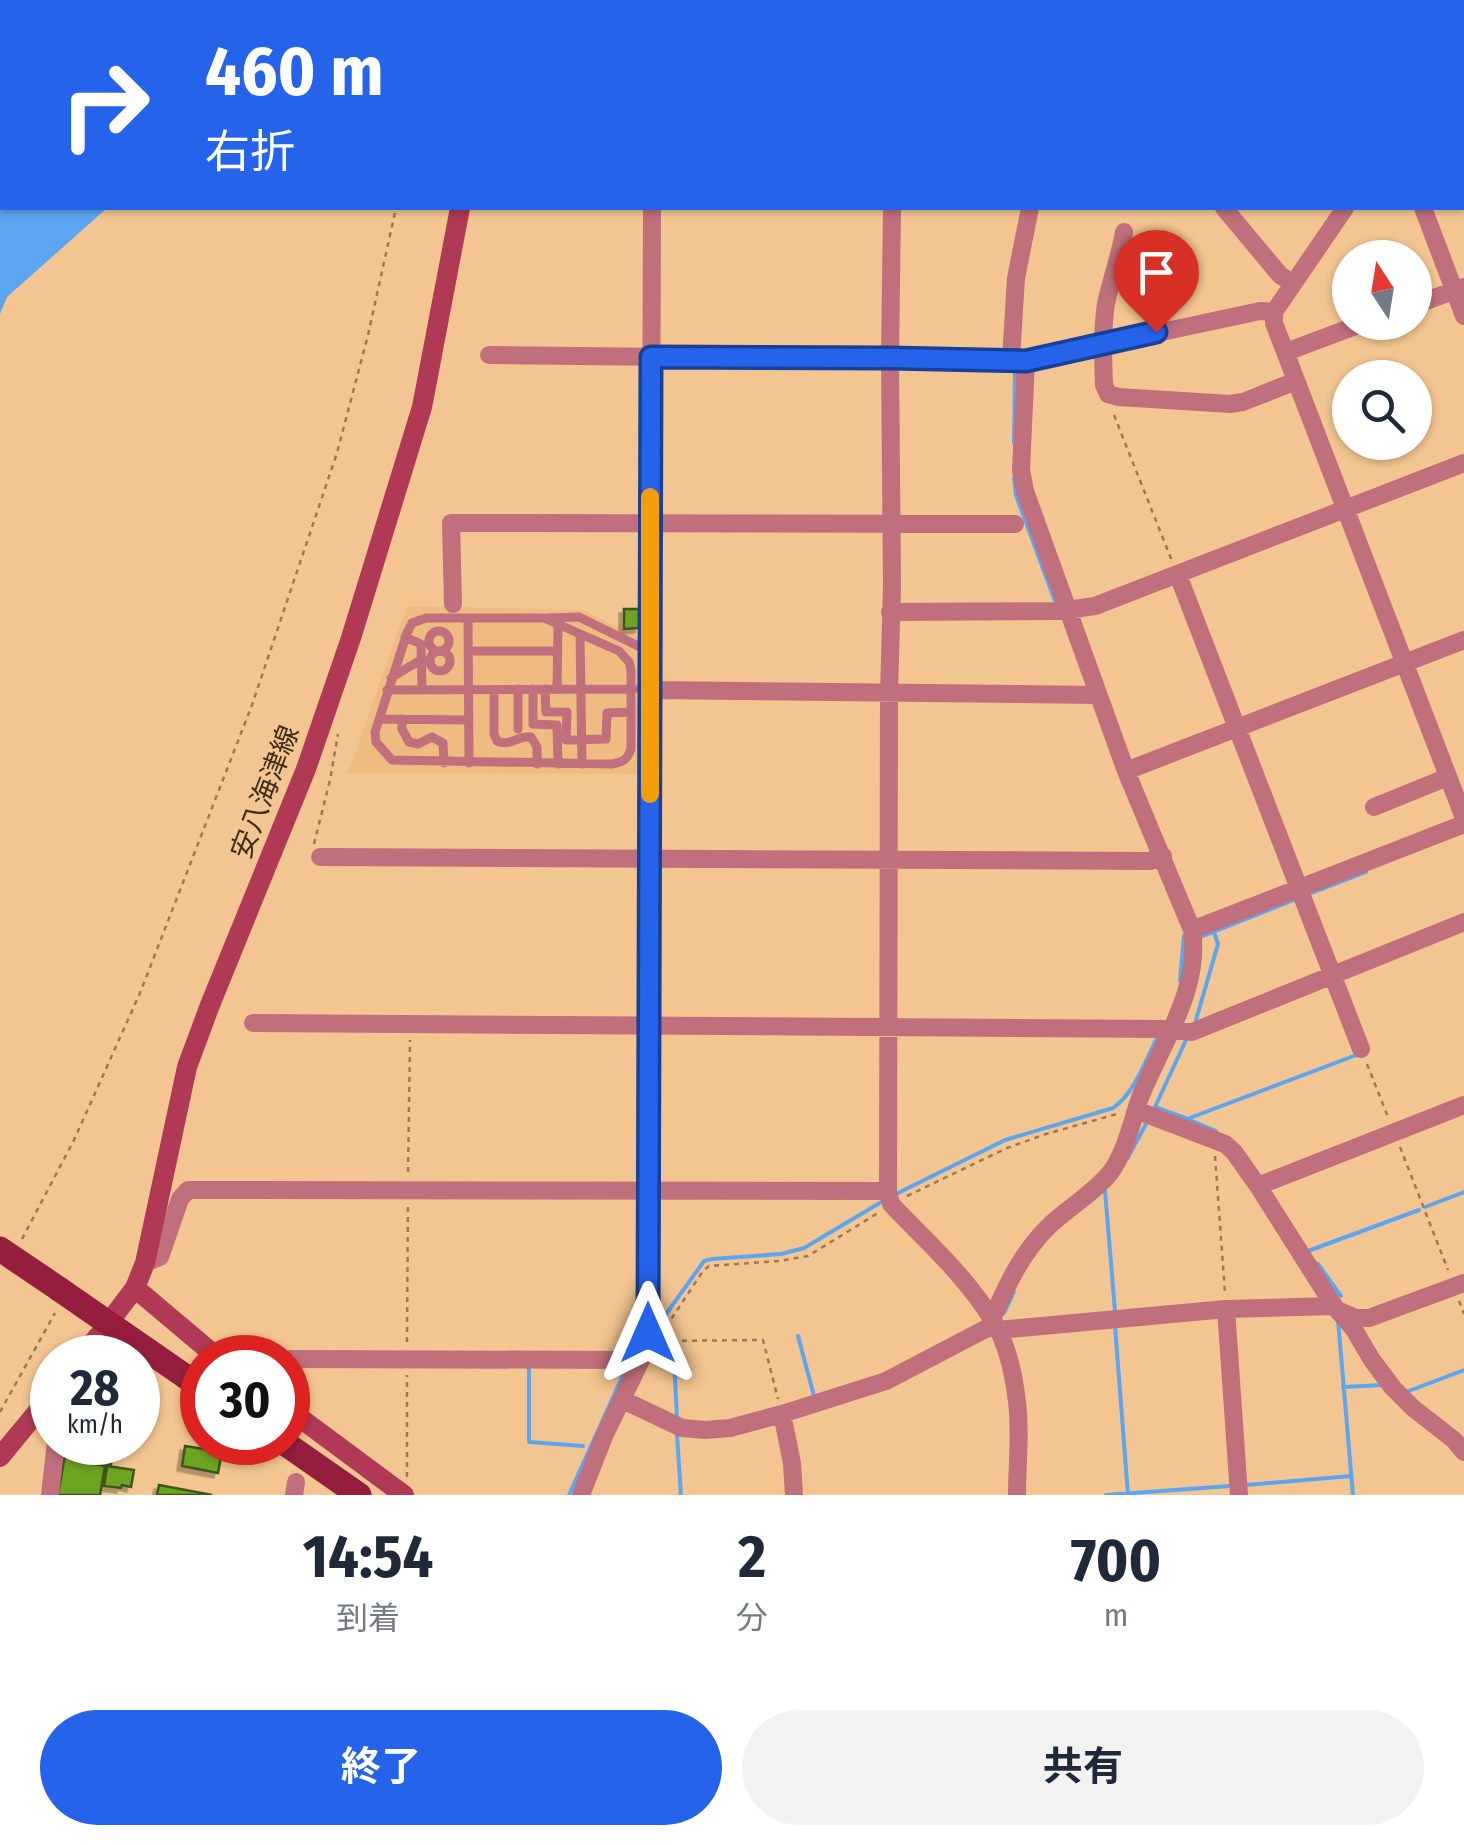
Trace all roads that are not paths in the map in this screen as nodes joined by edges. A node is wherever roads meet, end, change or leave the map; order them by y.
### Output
1 (460, 210) edge
2 (652, 210) edge
3 (892, 210) edge
4 (1030, 210) edge
5 (1226, 210) edge
6 (1344, 210) edge
7 (1424, 210) edge
8 (1124, 232) dead end
9 (1292, 283) junction
10 (1459, 288) edge
11 (1432, 298) edge
12 (1274, 312) junction
13 (1464, 316) edge
14 (1332, 335) edge
15 (1104, 345) junction
16 (1286, 352) junction
17 (489, 355) dead end
18 (651, 357) junction
19 (890, 358) junction
20 (1018, 360) junction
21 (1296, 381) junction
22 (1464, 463) edge
23 (1346, 510) junction
24 (650, 524) junction
25 (891, 524) junction
26 (1015, 524) dead end
27 (1178, 575) junction
28 (453, 604) dead end
29 (1067, 611) junction
30 (890, 612) junction
31 (544, 618) junction
32 (468, 619) junction
33 (558, 624) junction
34 (580, 634) junction
35 (468, 635) junction
36 (405, 636) junction
37 (448, 638) junction
38 (1464, 640) edge
39 (640, 647) dead end
40 (440, 651) junction
41 (468, 651) junction
42 (558, 651) junction
43 (422, 658) junction
44 (1405, 663) junction
45 (391, 678) junction
46 (533, 689) junction
47 (545, 689) junction
48 (557, 689) junction
49 (580, 689) junction
50 (387, 690) junction
51 (422, 690) junction
52 (440, 690) junction
53 (468, 690) junction
54 (494, 690) junction
55 (518, 690) junction
56 (641, 690) junction
57 (889, 694) junction
58 (1098, 695) junction
59 (632, 712) junction
60 (503, 715) dead end
61 (518, 715) junction
62 (378, 719) junction
63 (402, 720) junction
64 (468, 720) junction
65 (1236, 728) junction
66 (518, 729) dead end
67 (582, 740) junction
68 (444, 763) junction
69 (469, 763) junction
70 (537, 764) junction
71 (558, 764) junction
72 (582, 764) junction
73 (1126, 771) junction
74 (1448, 778) junction
75 (1374, 807) dead end
76 (1464, 821) edge
77 (1162, 856) junction
78 (320, 857) road end
79 (650, 858) junction
80 (890, 858) junction
81 (1298, 888) junction
82 (1464, 922) edge
83 (1192, 930) junction
84 (1332, 974) junction
85 (253, 1024) dead end
86 (648, 1024) junction
87 (888, 1026) junction
88 (1172, 1030) junction
89 (1361, 1049) road end
90 (1138, 1104) junction
91 (1464, 1104) edge
92 (1258, 1186) junction
93 (648, 1192) junction
94 (890, 1197) junction
95 (9, 1247) edge
96 (144, 1263) junction
97 (1459, 1285) edge
98 (135, 1288) junction
99 (1226, 1309) junction
100 (1338, 1309) junction
101 (116, 1314) dead end
102 (995, 1324) junction
103 (191, 1335) edge
104 (310, 1358) edge
105 (641, 1360) junction
106 (180, 1374) edge
107 (623, 1400) junction
108 (782, 1414) junction
109 (30, 1421) edge
110 (310, 1426) edge
111 (1464, 1452) edge
112 (0, 1457) edge
113 (310, 1461) edge
114 (53, 1465) edge
115 (50, 1495) edge
116 (359, 1495) edge
117 (404, 1495) edge
118 (581, 1495) edge
119 (794, 1495) edge
120 (1016, 1495) edge
121 (1239, 1495) edge

1 - 96 main road, 安八海津線
2 - 18 street
3 - 19 street
4 - 20 street
5 - 9 street
6 - 9 street
7 - 10 street
8 - 15 street
9 - 12 street
10 - 11 street
10 - 13 street
12 - 15 street
12 - 16 street
14 - 16 street
15 - 20 street
15 - 21 street
16 - 21 street
17 - 18 street
18 - 19 street
18 - 24 street
19 - 20 street
19 - 25 street
20 - 29 street
21 - 23 street
22 - 23 street
23 - 27 street
23 - 44 street
24 - 25 street
24 - 28 street
24 - 56 street
25 - 26 street
25 - 30 street
27 - 29 street
27 - 65 street
29 - 30 street
29 - 58 street
30 - 57 street
31 - 32 lane
31 - 33 lane
31 - 39 lane
32 - 35 lane
32 - 36 lane
33 - 34 lane
33 - 42 lane
34 - 49 lane
34 - 56 lane
35 - 37 lane
35 - 41 lane
36 - 43 lane
36 - 45 lane
37 - 40 lane
37 - 40 lane
38 - 44 street
40 - 52 lane
41 - 42 lane
41 - 53 lane
42 - 48 lane
43 - 45 lane
43 - 51 lane
44 - 65 street
44 - 74 street
45 - 50 lane
46 - 47 lane
46 - 55 lane
46 - 71 lane
47 - 48 lane
47 - 67 lane
48 - 49 lane
49 - 56 lane
49 - 67 lane
50 - 51 lane
50 - 62 lane
51 - 52 lane
52 - 53 lane
53 - 54 lane
53 - 64 lane
54 - 55 lane
54 - 70 lane
55 - 61 lane
56 - 57 street
56 - 59 lane
56 - 79 street
57 - 58 street
57 - 80 street
58 - 73 street
59 - 67 lane
59 - 72 lane
60 - 61 lane
61 - 66 lane
62 - 63 lane
62 - 68 lane
63 - 64 lane
63 - 68 lane
64 - 69 lane
65 - 73 street
65 - 81 street
67 - 72 lane
68 - 69 lane
69 - 70 lane
70 - 71 lane
71 - 72 lane
73 - 77 street
74 - 75 street
74 - 76 street
76 - 81 street
77 - 80 street
77 - 83 street
78 - 79 street
79 - 80 street
79 - 86 street
80 - 87 street
81 - 83 street
81 - 84 street
82 - 84 street
83 - 88 street
84 - 88 street
84 - 89 street
85 - 86 street
86 - 87 street
86 - 93 street
87 - 88 street
87 - 94 street
88 - 90 street
90 - 92 street
90 - 102 street
91 - 92 street
92 - 100 street
93 - 94 street
93 - 96 street
93 - 105 street
94 - 102 street
95 - 106 main road, bridge
96 - 98 main road, 安八海津線
97 - 100 street
98 - 101 main road, 安八海津線
98 - 103 main road
99 - 100 street
99 - 102 street
99 - 121 street
100 - 111 street
102 - 108 street
102 - 120 street
104 - 105 street
105 - 107 street
107 - 108 street
107 - 118 street
108 - 119 street
109 - 112 main road
110 - 117 main road
113 - 116 main road
114 - 115 street

